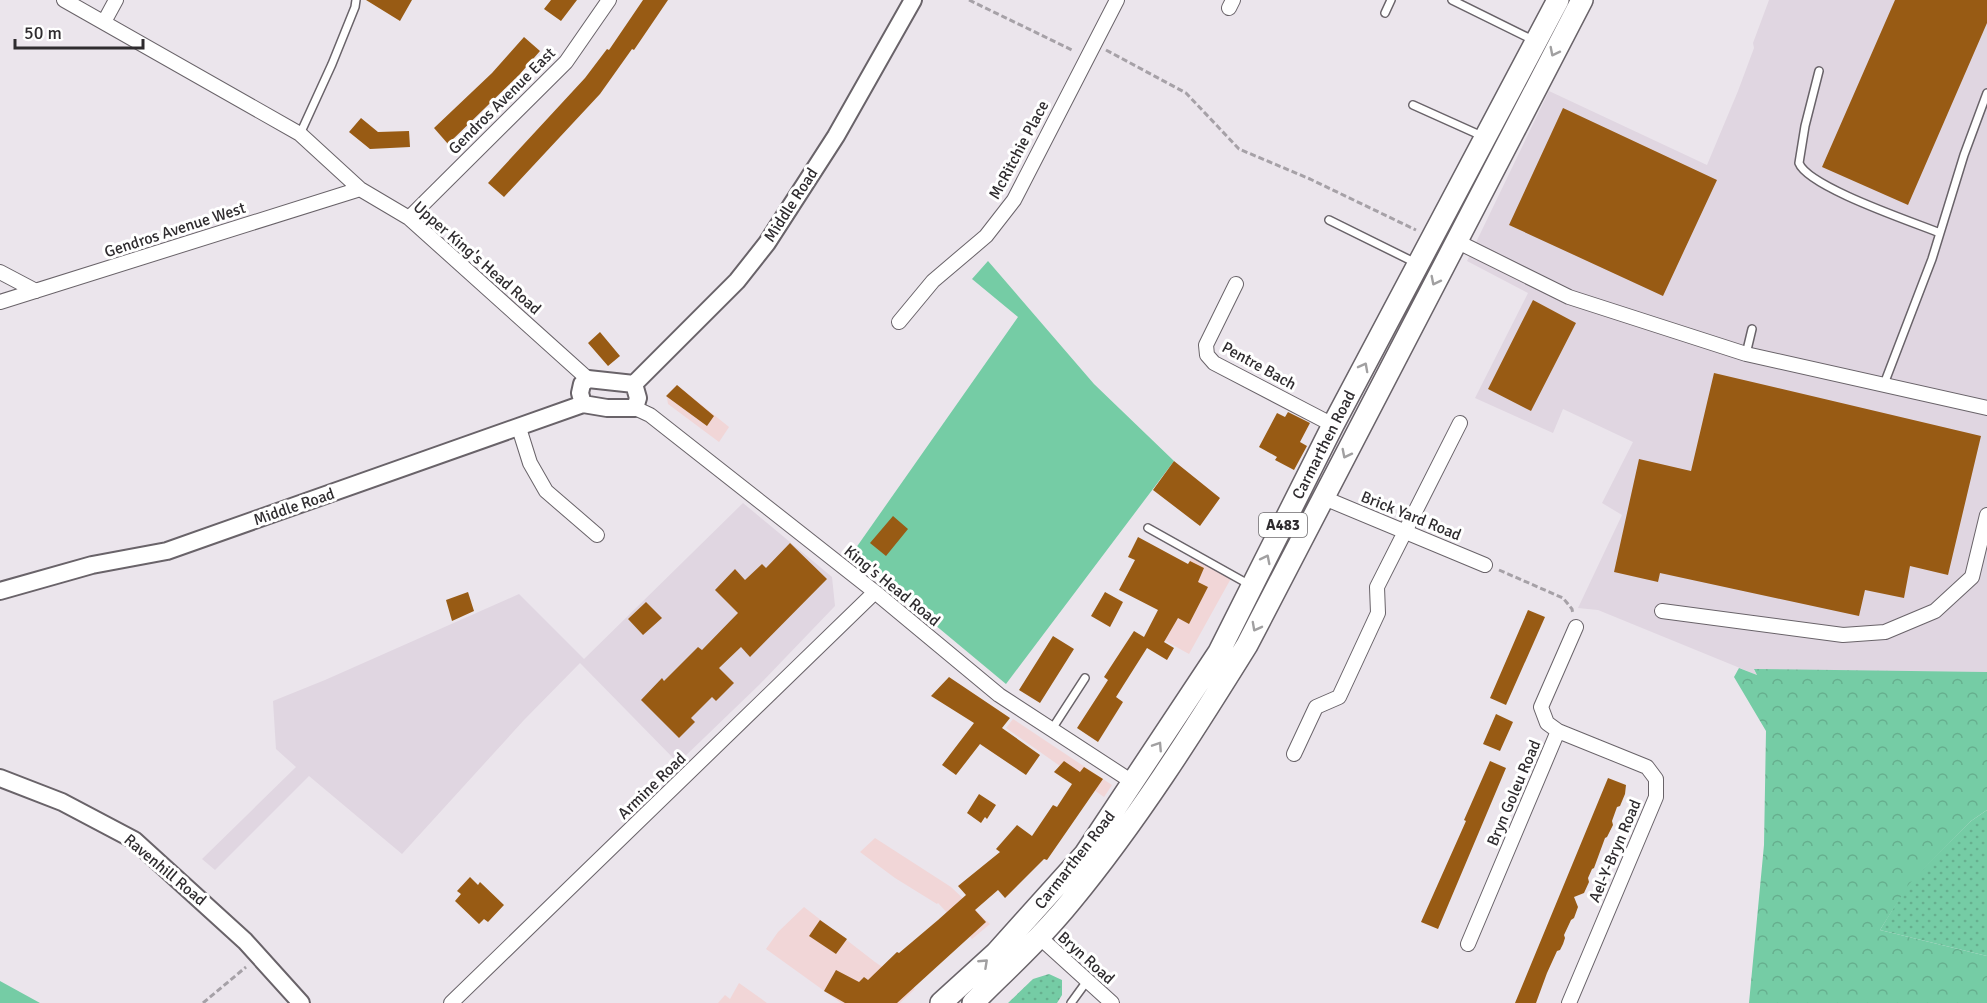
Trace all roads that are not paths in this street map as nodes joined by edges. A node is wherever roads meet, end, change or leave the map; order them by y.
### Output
1 (64, 0) edge
2 (116, 0) edge
3 (356, 0) edge
4 (609, 0) edge
5 (913, 0) edge
6 (1117, 0) edge
7 (1391, 0) edge
8 (1452, 0) edge
9 (1558, 0) edge
10 (1582, 0) edge
11 (1385, 13) dead end
12 (104, 21) junction
13 (1536, 41) junction
14 (1819, 70) dead end
15 (1987, 93) edge
16 (1413, 105) dead end
17 (300, 134) junction
18 (1485, 137) junction
19 (360, 189) junction
20 (409, 218) junction
21 (1329, 220) dead end
22 (1940, 233) junction
23 (1456, 241) junction
24 (1418, 264) junction
25 (0, 272) edge
26 (1236, 284) dead end
27 (36, 291) junction
28 (0, 302) edge
29 (899, 322) dead end
30 (1752, 329) dead end
31 (1746, 354) junction
32 (588, 379) junction
33 (634, 384) junction
34 (1884, 384) junction
35 (583, 404) junction
36 (635, 408) junction
37 (1987, 408) edge
38 (1460, 423) dead end
39 (1333, 425) junction
40 (519, 428) junction
41 (1324, 498) junction
42 (1987, 516) edge
43 (1148, 528) dead end
44 (1405, 532) junction
45 (597, 535) dead end
46 (1485, 565) road end
47 (1252, 586) junction
48 (0, 591) edge
49 (875, 592) junction
50 (1662, 611) dead end
51 (1576, 627) road end
52 (1085, 678) dead end
53 (1052, 729) junction
54 (1558, 731) junction
55 (1294, 754) dead end
56 (0, 778) edge
57 (1134, 783) junction
58 (1038, 939) junction
59 (1468, 944) dead end
60 (1086, 981) junction
61 (301, 1003) edge
62 (451, 1003) edge
63 (941, 1003) edge
64 (973, 1003) edge
65 (1071, 1003) edge
66 (1112, 1003) edge
67 (1569, 1003) edge

1 - 12 street, Upper King's Head Road
2 - 12 street
3 - 17 lane
4 - 20 street, Gendros Avenue East
5 - 33 street, Middle Road
6 - 29 street, McRitchie Place
7 - 11 lane
8 - 13 lane
9 - 13 main road, Carmarthen Road / A483
10 -> 23 main road, Carmarthen Road / A483
12 - 17 street, Upper King's Head Road
13 - 18 main road, Carmarthen Road / A483
14 - 22 lane
15 - 22 lane
16 - 18 lane
17 - 19 street, Upper King's Head Road
18 - 24 main road, Carmarthen Road / A483
19 - 20 street, Upper King's Head Road
19 - 27 street, Gendros Avenue West
20 - 32 street, Upper King's Head Road
21 - 24 lane
22 - 34 lane
23 - 31 street
23 -> 41 main road, Carmarthen Road / A483
39 -> 24 main road, Carmarthen Road / A483
25 - 27 street
26 - 39 street, Pentre Bach
27 - 28 street, Gendros Avenue West
30 - 31 lane
31 - 34 street
32 - 33 street
32 - 35 street
33 - 36 street
34 - 37 street
35 - 36 street
35 - 40 street, Middle Road
36 - 49 street, King's Head Road
38 - 44 street
47 -> 39 main road, Carmarthen Road / A483
40 - 45 street
40 - 48 street, Middle Road
41 - 44 street, Brick Yard Road
41 -> 58 main road, Carmarthen Road / A483
42 - 50 street
43 - 47 lane
44 - 46 street, Brick Yard Road
44 - 55 street
57 -> 47 main road, Carmarthen Road / A483
49 - 53 street, King's Head Road
49 - 62 street, Armine Road
51 - 54 street, Bryn Goleu Road
52 - 53 lane
53 - 57 street, King's Head Road
54 - 59 street, Bryn Goleu Road
54 - 67 street, Ael-Y-Bryn Road
56 - 61 street, Ravenhill Road
63 -> 57 main road, Carmarthen Road / A483
58 - 60 street, Bryn Road
58 - 64 main road, Carmarthen Road / A483
60 - 65 lane
60 - 66 street, Bryn Road

